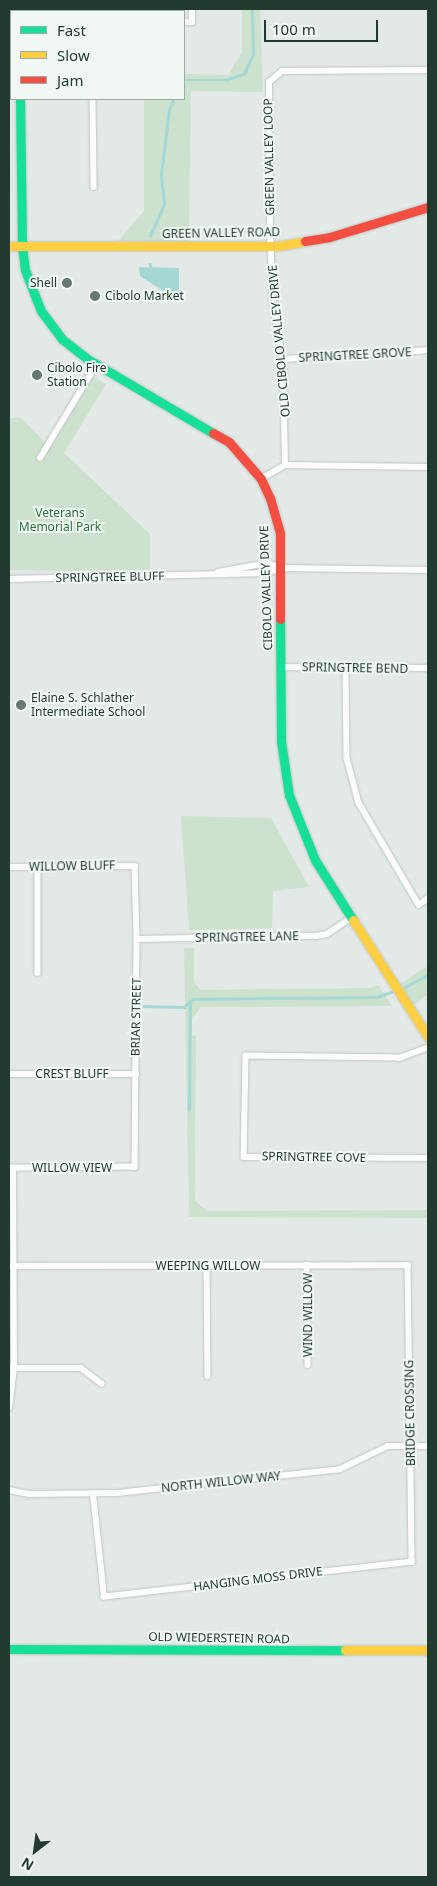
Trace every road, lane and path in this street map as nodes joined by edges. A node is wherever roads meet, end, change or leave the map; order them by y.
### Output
1 (192, 9) edge
2 (185, 22) edge
3 (428, 70) edge
4 (20, 100) edge
5 (93, 100) edge
6 (94, 187) dead end
7 (428, 207) edge
8 (9, 246) edge
9 (22, 246) junction
10 (272, 246) junction
11 (428, 350) edge
12 (282, 359) junction
13 (96, 365) junction
14 (40, 458) dead end
15 (285, 465) junction
16 (428, 467) edge
17 (261, 479) junction
18 (280, 568) junction
19 (428, 570) edge
20 (211, 574) junction
21 (9, 579) edge
22 (281, 667) junction
23 (346, 667) junction
24 (428, 668) edge
25 (135, 866) joint
26 (9, 867) edge
27 (38, 867) junction
28 (428, 898) edge
29 (352, 917) junction
30 (137, 939) junction
31 (38, 973) dead end
32 (428, 1037) edge
33 (428, 1048) edge
34 (9, 1074) edge
35 (136, 1074) junction
36 (428, 1158) edge
37 (11, 1168) edge
38 (135, 1168) joint
39 (207, 1265) junction
40 (307, 1265) junction
41 (408, 1265) joint
42 (11, 1266) edge
43 (308, 1365) dead end
44 (12, 1368) edge
45 (208, 1376) dead end
46 (102, 1384) dead end
47 (9, 1408) edge
48 (410, 1446) junction
49 (428, 1446) edge
50 (9, 1490) edge
51 (93, 1494) junction
52 (412, 1562) joint
53 (9, 1649) edge
54 (428, 1650) edge

1 - 2 street
3 - 10 street, GREEN VALLEY LOOP
4 - 9 main road, CIBOLO VALLEY DRIVE
5 - 6 street
7 - 10 main road, GREEN VALLEY ROAD
8 - 9 main road, GREEN VALLEY ROAD
9 - 10 main road, GREEN VALLEY ROAD
9 - 13 main road, CIBOLO VALLEY DRIVE
10 - 12 street, OLD CIBOLO VALLEY DRIVE
11 - 12 street, SPRINGTREE GROVE
12 - 15 street, OLD CIBOLO VALLEY DRIVE
13 - 14 street
13 - 17 main road, CIBOLO VALLEY DRIVE
15 - 16 street
15 - 17 street
17 - 18 main road, CIBOLO VALLEY DRIVE
18 - 19 street, SPRINGTREE BLUFF
18 - 20 street, SPRINGTREE BLUFF
18 - 20 street, SPRINGTREE BLUFF
18 - 22 main road, CIBOLO VALLEY DRIVE
20 - 21 street, SPRINGTREE BLUFF
22 - 23 street, SPRINGTREE BEND
22 - 29 main road, CIBOLO VALLEY DRIVE
23 - 24 street, SPRINGTREE BEND
23 - 28 street
25 - 27 street, WILLOW BLUFF
25 - 30 street, BRIAR STREET
26 - 27 street, WILLOW BLUFF
27 - 31 street
29 - 30 street, SPRINGTREE LANE
29 - 32 main road, CIBOLO VALLEY DRIVE
30 - 35 street, BRIAR STREET
33 - 36 street, SPRINGTREE COVE
34 - 35 street, CREST BLUFF
35 - 38 street, BRIAR STREET
37 - 38 street, WILLOW VIEW
37 - 42 street
39 - 40 street, WEEPING WILLOW
39 - 42 street, WEEPING WILLOW
39 - 45 street
40 - 41 street, WEEPING WILLOW
40 - 43 street, WIND WILLOW
41 - 48 street, BRIDGE CROSSING
42 - 44 street
44 - 46 street
44 - 47 street
48 - 49 street, NORTH WILLOW WAY
48 - 51 street, NORTH WILLOW WAY
48 - 52 street, BRIDGE CROSSING
50 - 51 street, NORTH WILLOW WAY
51 - 52 street, HANGING MOSS DRIVE
53 - 54 main road, OLD WIEDERSTEIN ROAD

